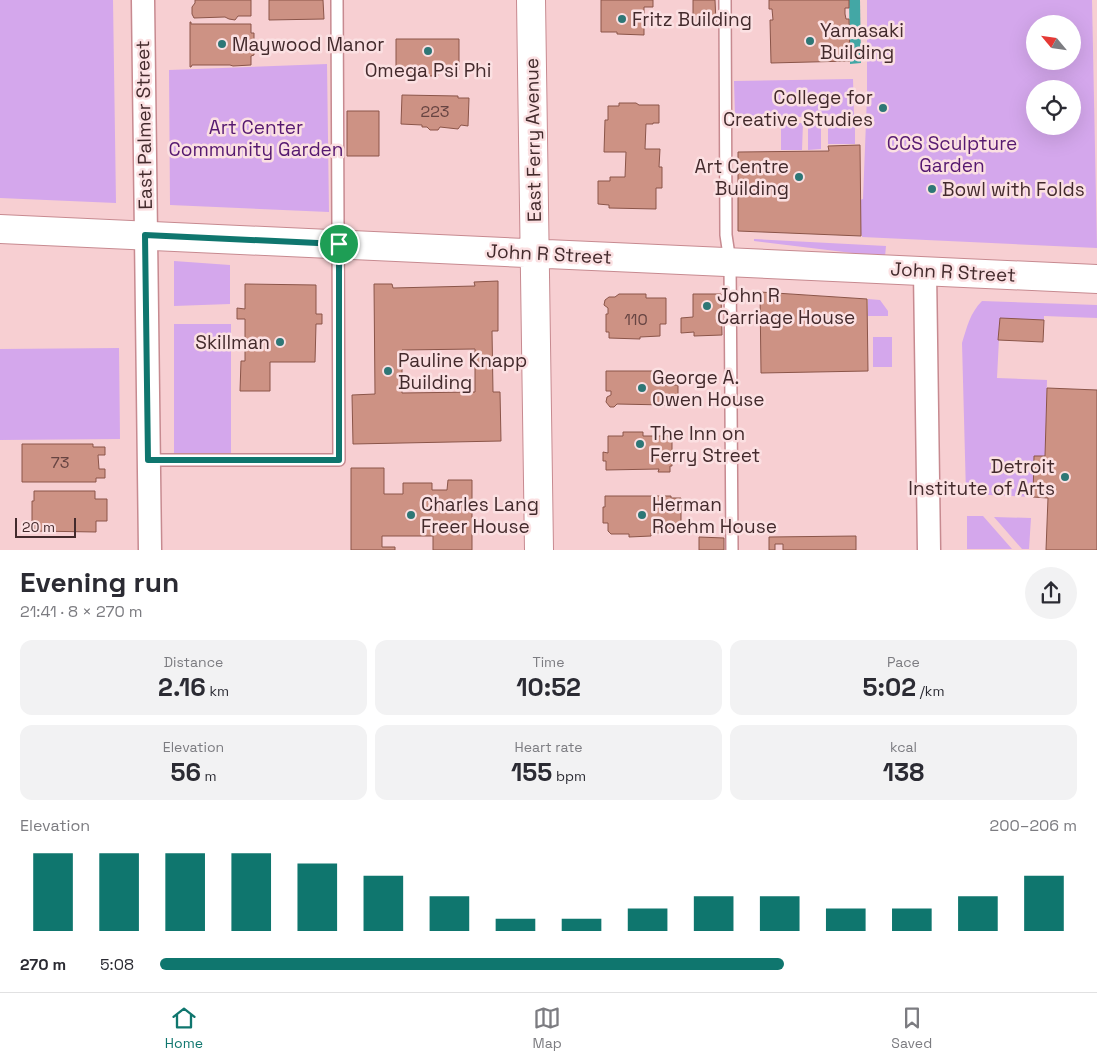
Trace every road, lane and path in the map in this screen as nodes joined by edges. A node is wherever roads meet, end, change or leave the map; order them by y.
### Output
1 (143, 0) edge
2 (337, 0) edge
3 (531, 0) edge
4 (725, 0) edge
5 (0, 229) edge
6 (145, 235) junction
7 (339, 244) junction
8 (535, 253) junction
9 (730, 262) junction
10 (925, 271) junction
11 (1097, 279) edge
12 (148, 460) junction
13 (150, 550) edge
14 (539, 550) edge
15 (732, 550) edge
16 (929, 550) edge

1 - 6 street, East Palmer Street
2 - 7 lane
3 - 8 street, East Ferry Avenue
4 - 9 lane
5 - 6 street, John R Street
6 - 7 street, John R Street
6 - 12 street, East Palmer Street
7 - 8 street, John R Street
7 - 12 lane
8 - 9 street, John R Street
8 - 14 street, East Ferry Avenue
9 - 10 street, John R Street
9 - 15 lane
10 - 11 street, John R Street
10 - 16 street
12 - 13 street, East Palmer Street

